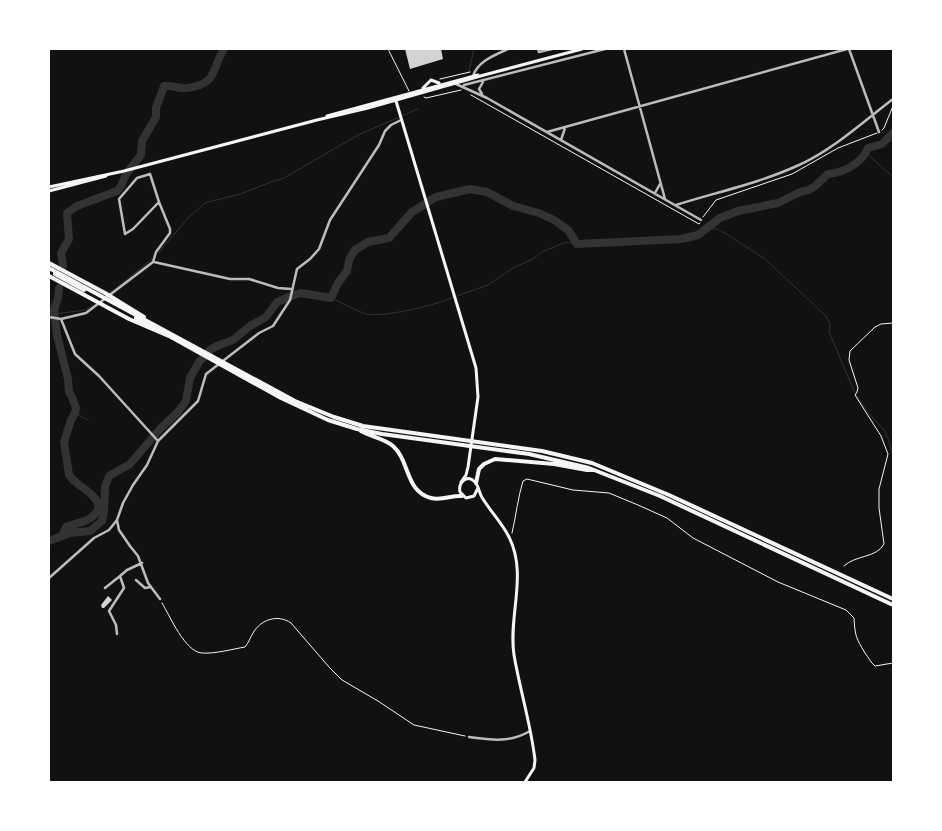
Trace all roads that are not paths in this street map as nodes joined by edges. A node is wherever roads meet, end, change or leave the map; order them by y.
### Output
1 (508, 49) edge
2 (538, 49) edge
3 (552, 49) edge
4 (577, 49) edge
5 (582, 49) edge
6 (605, 49) edge
7 (624, 49) edge
8 (848, 49) edge
9 (484, 75) junction
10 (472, 76) junction
11 (431, 80) junction
12 (484, 81) junction
13 (445, 83) junction
14 (456, 84) junction
15 (432, 86) junction
16 (462, 88) junction
17 (420, 90) junction
18 (416, 91) junction
19 (412, 96) junction
20 (485, 97) junction
21 (893, 98) edge
22 (396, 102) junction
23 (360, 106) junction
24 (640, 106) junction
25 (873, 114) junction
26 (317, 120) junction
27 (402, 120) junction
28 (565, 128) junction
29 (547, 132) junction
30 (879, 132) dead end
31 (561, 140) junction
32 (112, 174) junction
33 (660, 184) junction
34 (49, 187) edge
35 (49, 191) edge
36 (654, 193) junction
37 (665, 199) junction
38 (159, 202) junction
39 (676, 205) junction
40 (701, 220) road end
41 (153, 262) junction
42 (49, 263) edge
43 (49, 269) edge
44 (49, 276) edge
45 (291, 289) junction
46 (100, 297) junction
47 (108, 302) junction
48 (50, 317) edge
49 (60, 318) junction
50 (199, 351) junction
51 (224, 364) junction
52 (357, 429) junction
53 (158, 441) junction
54 (465, 443) junction
55 (477, 444) junction
56 (468, 467) junction
57 (596, 470) junction
58 (472, 480) junction
59 (461, 482) junction
60 (476, 483) junction
61 (478, 488) junction
62 (462, 496) junction
63 (472, 497) junction
64 (485, 503) junction
65 (117, 520) junction
66 (142, 563) junction
67 (120, 576) junction
68 (49, 578) edge
69 (136, 580) dead end
70 (151, 587) junction
71 (105, 588) dead end
72 (160, 599) road end
73 (893, 599) edge
74 (893, 605) edge
75 (117, 634) dead end
76 (530, 731) junction
77 (468, 737) road end
78 (525, 782) edge

1 - 10 street
2 - 3 street
4 - 5 main road
4 - 9 main road
6 - 12 street
7 - 24 street
8 - 24 street
8 - 25 street
9 - 10 main road
9 - 14 main road
10 - 13 main road
11 - 13 main road
11 - 15 main road
11 - 17 main road
12 - 16 street
12 - 20 street
13 - 15 main road
14 - 15 main road
14 - 16 street
14 - 19 main road
15 - 17 main road
15 - 19 main road
16 - 20 street
17 - 18 main road
18 - 22 main road
18 - 23 main road
19 - 22 main road
20 - 29 street
21 - 25 street
22 - 23 main road
22 - 26 main road
22 - 27 main road
23 - 26 main road
24 - 28 street
24 - 33 street
25 - 30 street
25 - 39 street
26 - 32 main road
27 - 45 street
27 - 56 main road
28 - 29 street
28 - 31 street
29 - 31 street
31 - 36 street
32 - 34 main road
32 - 35 main road
33 - 36 street
33 - 37 street
36 - 37 street
37 - 39 street
38 - 38 street
38 - 41 street
39 - 40 street
41 - 45 street
41 - 49 street
42 - 46 highway
43 - 46 highway
44 - 46 highway
45 - 53 street
46 - 47 highway
46 - 47 highway
47 - 50 highway
47 - 50 highway
48 - 49 street
49 - 53 street
50 - 51 highway
51 - 52 highway
51 - 54 highway
52 - 54 highway
52 - 62 highway
53 - 65 street
54 - 55 highway
55 - 57 highway
55 - 73 highway
56 - 58 main road
56 - 59 main road
57 - 60 highway
57 - 74 highway
58 - 59 main road
58 - 60 main road
59 - 62 main road
60 - 61 main road
61 - 63 main road
61 - 64 main road
62 - 63 main road
63 - 64 main road
64 - 76 main road
65 - 66 street
65 - 68 street
66 - 67 street
66 - 70 street
67 - 71 street
67 - 75 street
69 - 70 street
70 - 72 street
76 - 77 street
76 - 78 main road

